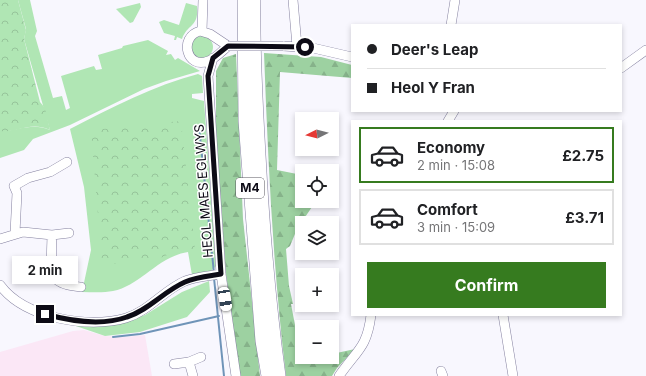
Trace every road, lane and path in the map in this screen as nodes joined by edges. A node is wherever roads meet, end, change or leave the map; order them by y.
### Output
1 (203, 0) edge
2 (244, 0) edge
3 (254, 0) edge
4 (293, 0) edge
5 (455, 0) edge
6 (452, 24) edge
7 (202, 32) junction
8 (215, 38) junction
9 (228, 46) junction
10 (297, 46) junction
11 (646, 50) edge
12 (214, 57) junction
13 (351, 57) edge
14 (200, 62) junction
15 (622, 67) edge
16 (208, 76) junction
17 (67, 162) dead end
18 (15, 233) junction
19 (70, 233) dead end
20 (52, 234) junction
21 (0, 239) edge
22 (221, 274) junction
23 (0, 286) edge
24 (81, 287) dead end
25 (372, 316) edge
26 (503, 316) edge
27 (200, 357) dead end
28 (189, 362) junction
29 (174, 364) dead end
30 (342, 375) edge
31 (193, 376) edge
32 (236, 376) edge
33 (268, 376) edge
34 (279, 376) edge
35 (513, 376) edge

1 - 7 street
2 - 33 highway, M4
3 - 34 highway, M4
4 - 10 street
5 - 6 street
7 - 8 street
7 - 14 street, HEOL MAES EGLWYS
8 - 9 street
8 - 12 street, HEOL MAES EGLWYS
9 - 10 street, bridge
9 - 12 street
10 - 13 street
11 - 15 street
12 - 14 street
12 - 16 street, HEOL MAES EGLWYS
14 - 16 street, HEOL MAES EGLWYS
16 - 22 street, HEOL MAES EGLWYS
17 - 18 street
18 - 20 street
18 - 21 street
19 - 20 street
20 - 24 street
22 - 23 street
22 - 32 street, HEOL MAES EGLWYS
25 - 30 street
26 - 35 street
27 - 28 street
28 - 29 street
28 - 31 street

